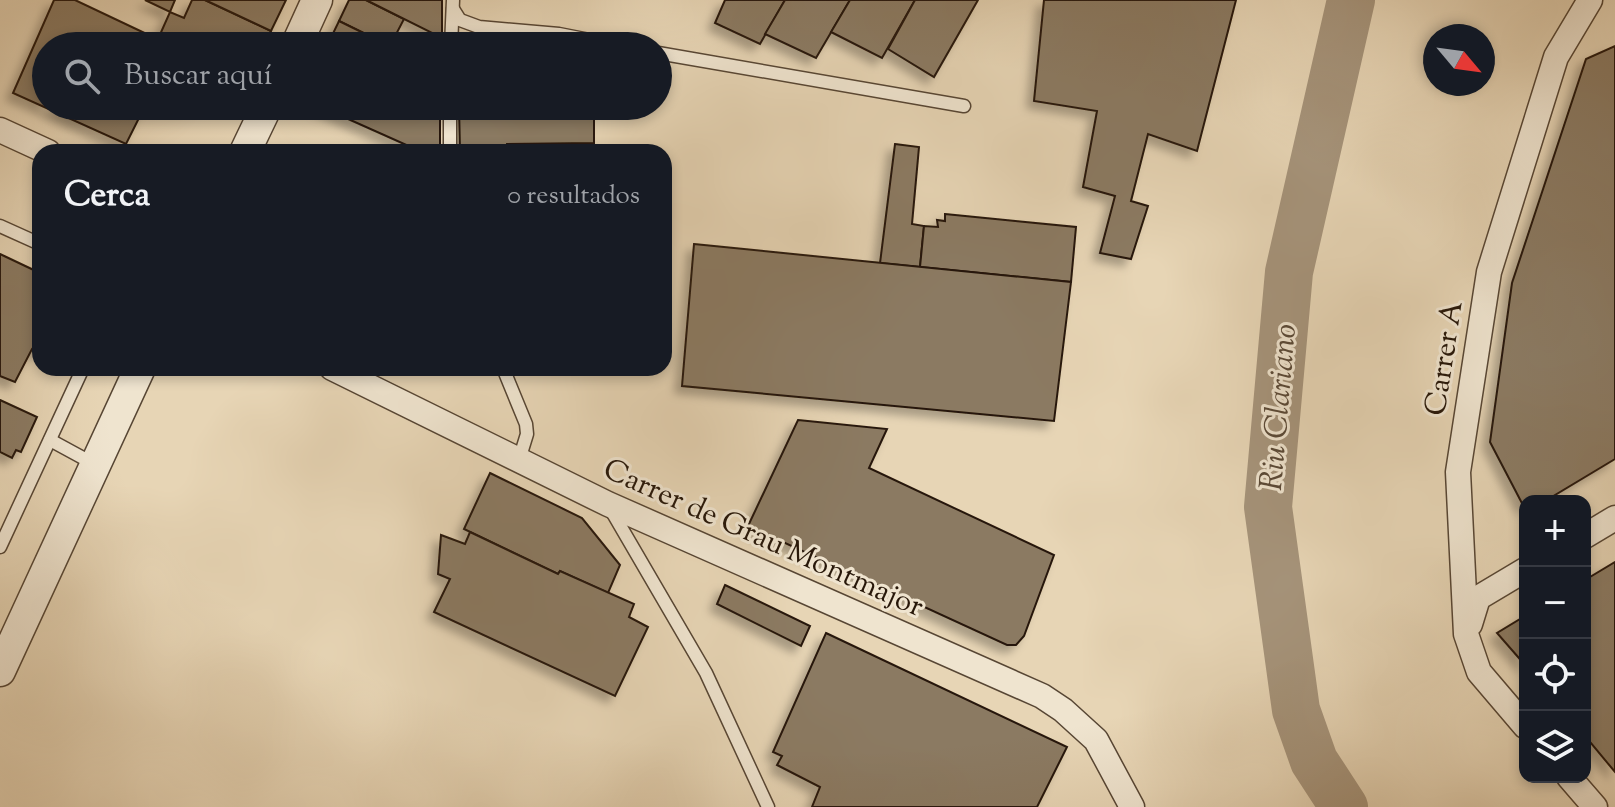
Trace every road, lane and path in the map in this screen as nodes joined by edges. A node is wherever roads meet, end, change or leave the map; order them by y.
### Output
1 (317, 0) edge
2 (1590, 0) edge
3 (453, 5) edge
4 (302, 32) edge
5 (452, 32) edge
6 (536, 32) edge
7 (672, 55) edge
8 (964, 106) dead end
9 (260, 120) edge
10 (450, 120) edge
11 (0, 130) edge
12 (249, 144) edge
13 (450, 144) edge
14 (32, 145) edge
15 (0, 226) edge
16 (32, 240) edge
17 (79, 376) edge
18 (122, 376) edge
19 (136, 376) edge
20 (348, 376) edge
21 (506, 376) edge
22 (118, 417) junction
23 (50, 440) junction
24 (519, 460) junction
25 (96, 465) junction
26 (608, 504) junction
27 (1615, 518) edge
28 (1591, 532) edge
29 (0, 547) edge
30 (1519, 574) edge
31 (1466, 634) junction
32 (0, 671) edge
33 (1519, 719) edge
34 (1574, 783) edge
35 (768, 807) edge
36 (1132, 807) edge
37 (1595, 807) edge

1 - 4 street
2 - 31 street, Carrer A
3 - 5 lane
3 - 6 lane
7 - 8 lane
9 - 12 street
10 - 13 lane
11 - 14 street
15 - 16 lane
17 - 23 lane
18 - 22 street
19 - 22 street
20 - 24 street, Carrer de Grau Montmajor
21 - 24 lane
22 - 25 street
23 - 25 lane
23 - 29 lane
24 - 26 street, Carrer de Grau Montmajor
25 - 32 street
26 - 35 lane
26 - 36 street, Carrer de Grau Montmajor
27 - 28 street
30 - 31 street
31 - 33 street, Carrer A
34 - 37 street

